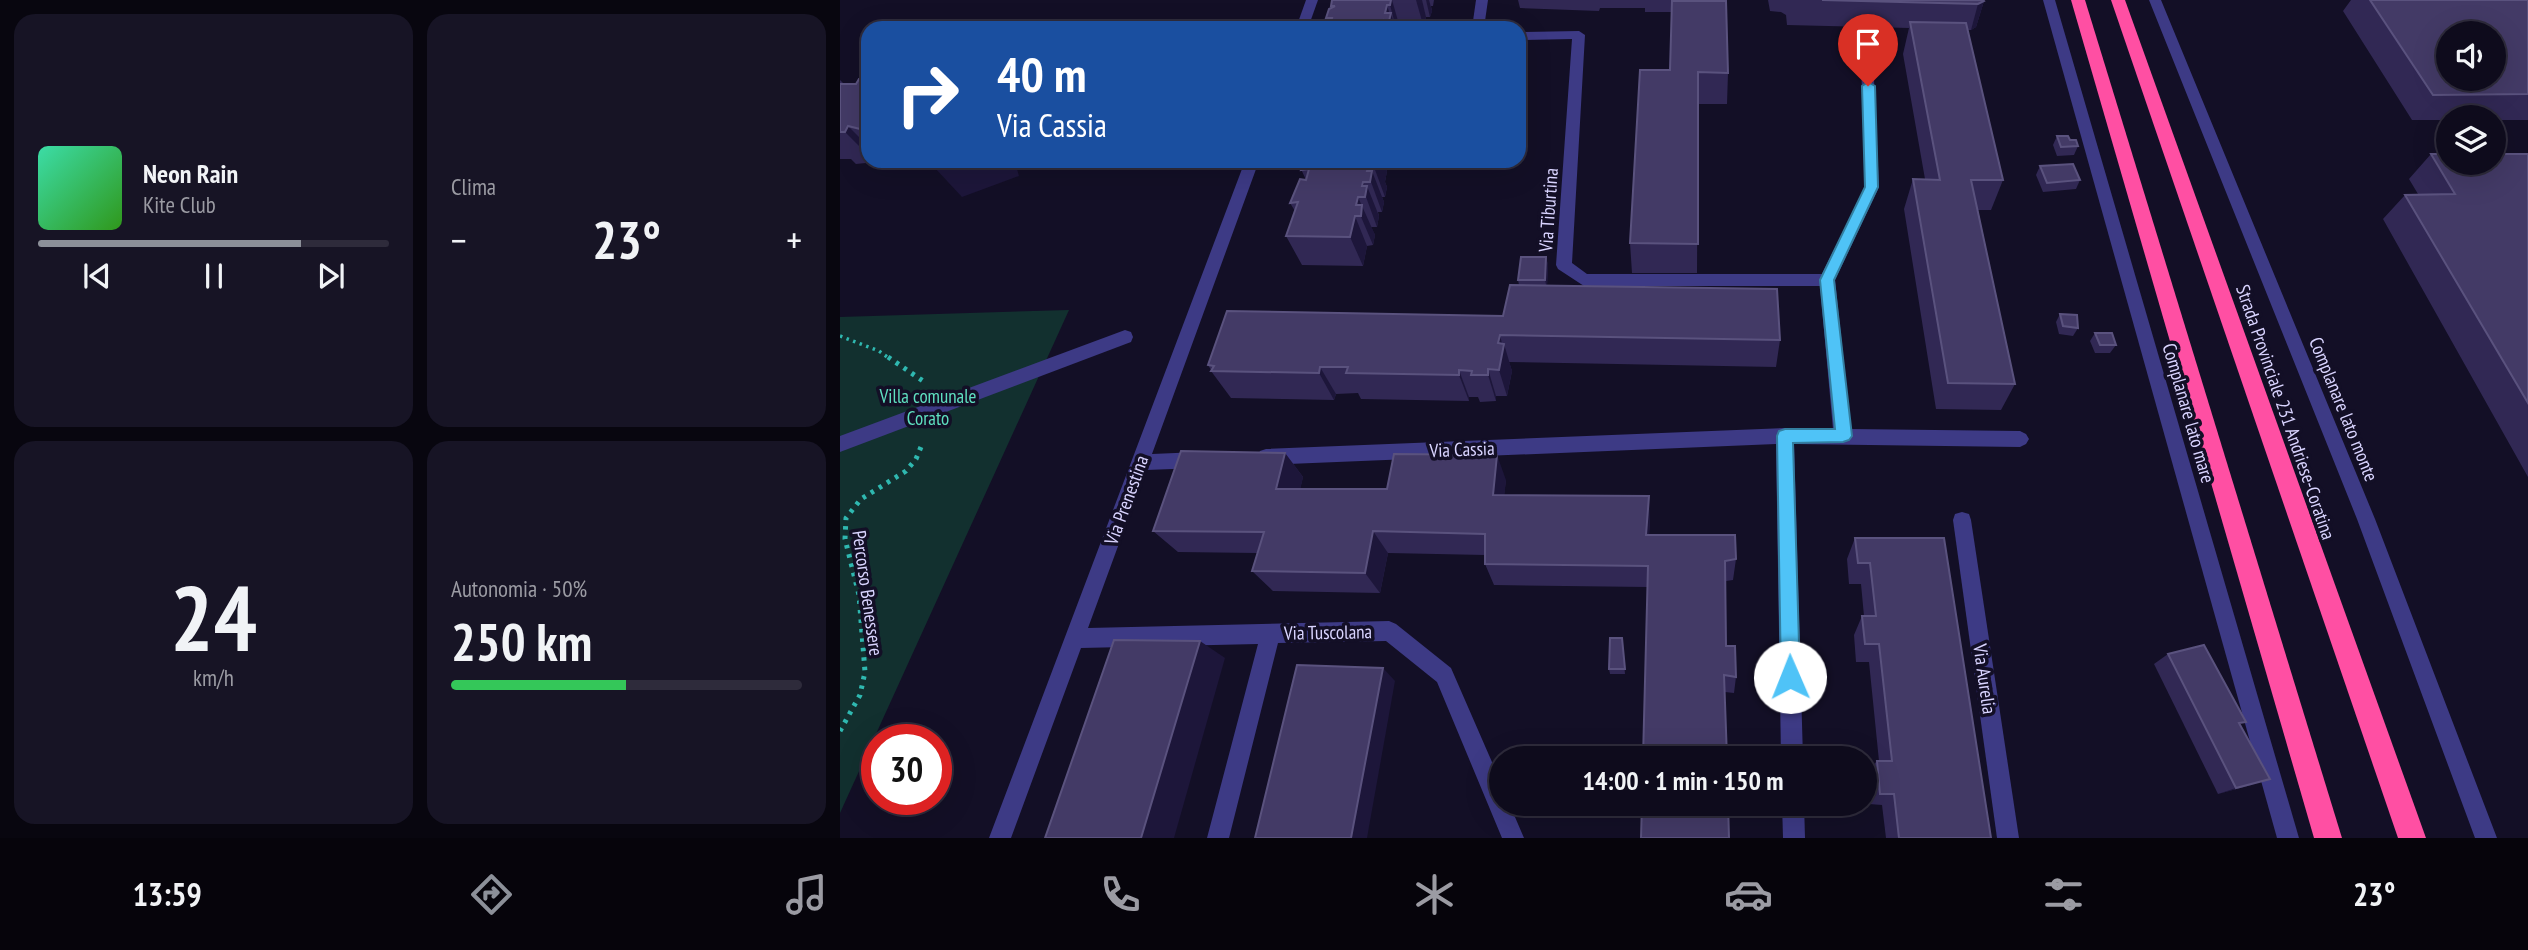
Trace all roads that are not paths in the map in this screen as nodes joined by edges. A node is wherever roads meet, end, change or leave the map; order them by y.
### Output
1 (1312, 0) edge
2 (1482, 0) edge
3 (2049, 0) edge
4 (2078, 0) edge
5 (2118, 0) edge
6 (2155, 0) edge
7 (1304, 21) edge
8 (1479, 21) edge
9 (1526, 36) edge
10 (1868, 61) dead end
11 (1249, 168) edge
12 (1827, 280) junction
13 (1125, 337) dead end
14 (1785, 436) junction
15 (1843, 436) junction
16 (2020, 439) dead end
17 (840, 444) edge
18 (1250, 458) edge
19 (1222, 459) edge
20 (1140, 463) junction
21 (1962, 520) dead end
22 (1270, 633) junction
23 (1074, 638) junction
24 (1792, 746) edge
25 (1793, 816) edge
26 (1000, 838) edge
27 (1218, 838) edge
28 (1513, 838) edge
29 (1794, 838) edge
30 (2007, 838) edge
31 (2288, 838) edge
32 (2328, 838) edge
33 (2412, 838) edge
34 (2486, 838) edge

1 - 7 street
2 - 8 street
3 - 31 street, Complanare lato mare
4 - 32 highway
5 - 33 highway, Strada Provinciale 231 Andriese-Coratina
6 - 34 street, Complanare lato monte
9 - 12 street, Via Tiburtina
10 - 12 street
11 - 20 street, Via Prenestina
12 - 15 street
13 - 17 street
14 - 15 street, Via Cassia
14 - 18 street, Via Cassia
14 - 24 street
15 - 16 street, Via Cassia
19 - 20 street
20 - 23 street, Via Prenestina
21 - 30 street, Via Aurelia
22 - 23 street, Via Tuscolana
22 - 27 street, Via Tuscolana
22 - 28 street, Via Tuscolana
23 - 26 street, Via Prenestina
25 - 29 street

